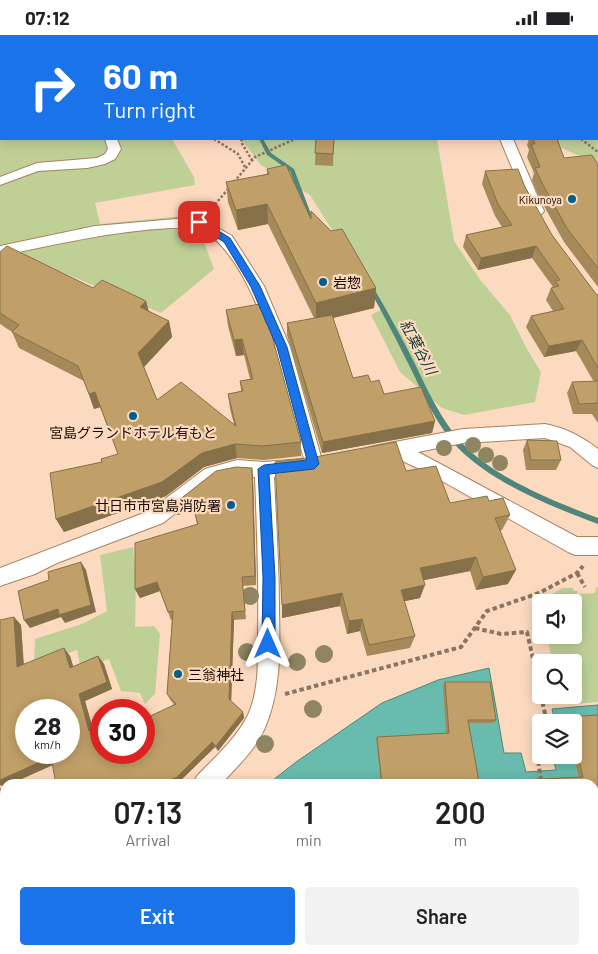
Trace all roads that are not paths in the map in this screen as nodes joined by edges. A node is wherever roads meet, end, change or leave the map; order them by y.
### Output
1 (112, 140) edge
2 (506, 140) edge
3 (0, 181) edge
4 (543, 222) edge
5 (0, 251) edge
6 (394, 449) junction
7 (359, 456) edge
8 (598, 460) edge
9 (264, 469) junction
10 (598, 546) edge
11 (0, 577) edge
12 (210, 779) edge

1 - 3 street
2 - 4 street
5 - 9 street
6 - 7 street
6 - 8 street
6 - 10 street
9 - 11 street
9 - 12 street

